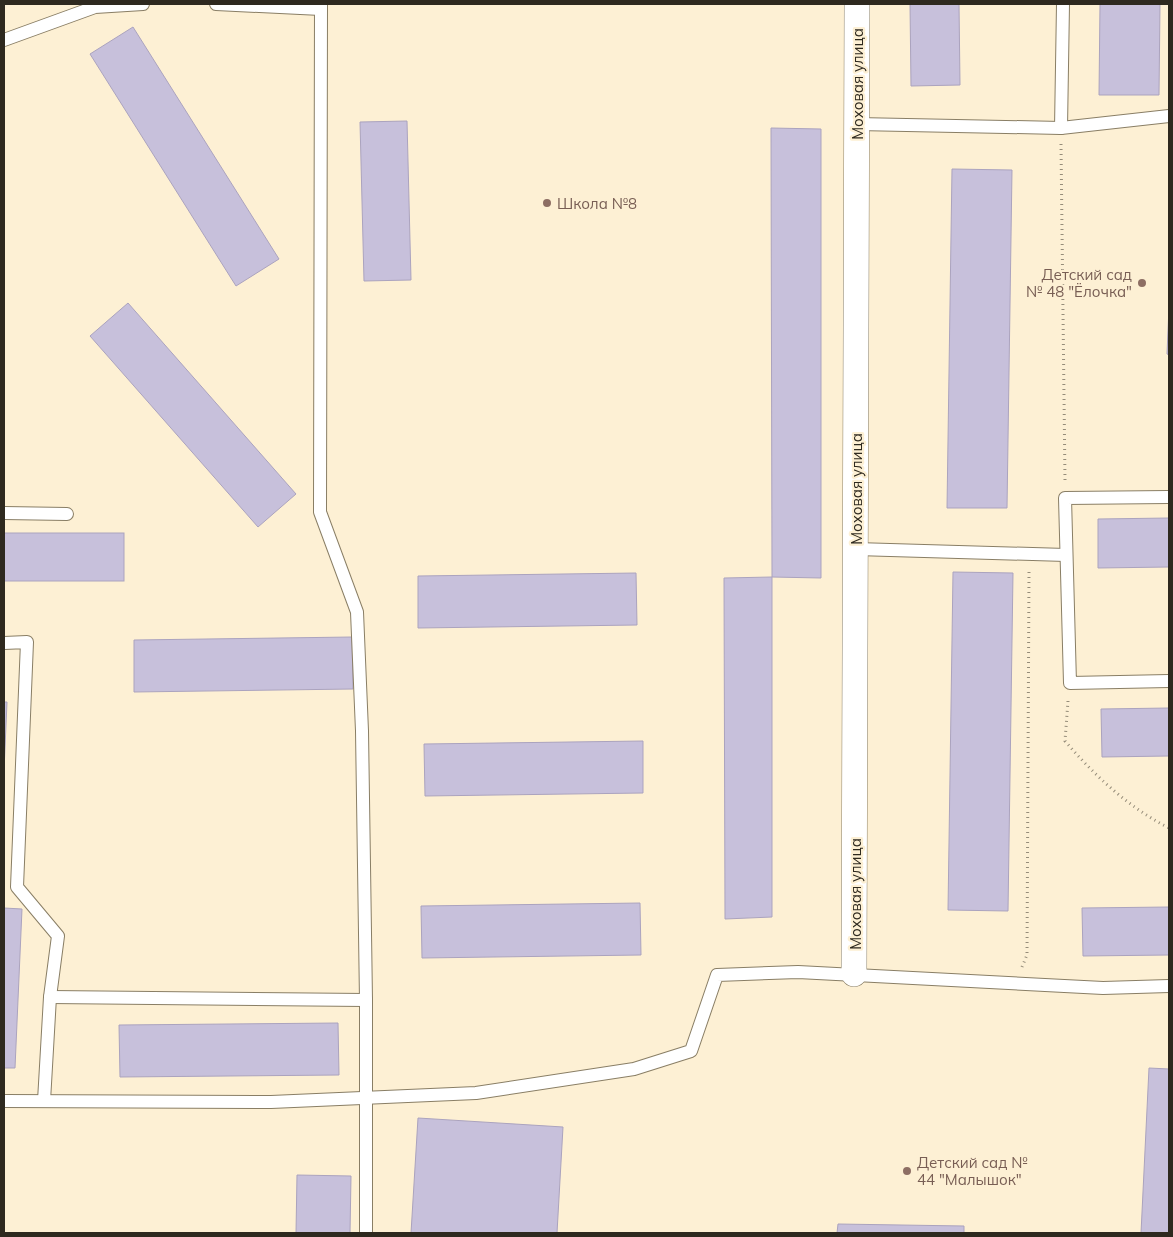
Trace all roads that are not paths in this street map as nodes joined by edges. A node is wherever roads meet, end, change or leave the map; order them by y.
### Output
1 (143, 4) edge
2 (216, 4) edge
3 (857, 4) edge
4 (1063, 4) edge
5 (321, 6) edge
6 (4, 40) edge
7 (1169, 116) edge
8 (857, 124) junction
9 (1061, 128) junction
10 (1169, 497) edge
11 (4, 513) edge
12 (67, 514) dead end
13 (856, 550) junction
14 (1066, 555) junction
15 (4, 643) edge
16 (1169, 681) edge
17 (854, 974) junction
18 (1169, 986) edge
19 (50, 997) junction
20 (366, 1000) junction
21 (368, 1097) junction
22 (4, 1101) edge
23 (44, 1101) junction
24 (366, 1233) edge

1 - 6 lane
2 - 5 lane
3 - 8 street, Моховая улица
4 - 9 lane
5 - 20 lane
7 - 9 lane
8 - 9 lane
8 - 13 street, Моховая улица
10 - 14 lane
11 - 12 lane
13 - 14 lane
13 - 17 street, Моховая улица
14 - 16 lane
15 - 19 lane
17 - 18 lane
17 - 21 lane
19 - 20 lane
19 - 23 lane
20 - 21 lane
21 - 23 lane
21 - 24 lane
22 - 23 lane

